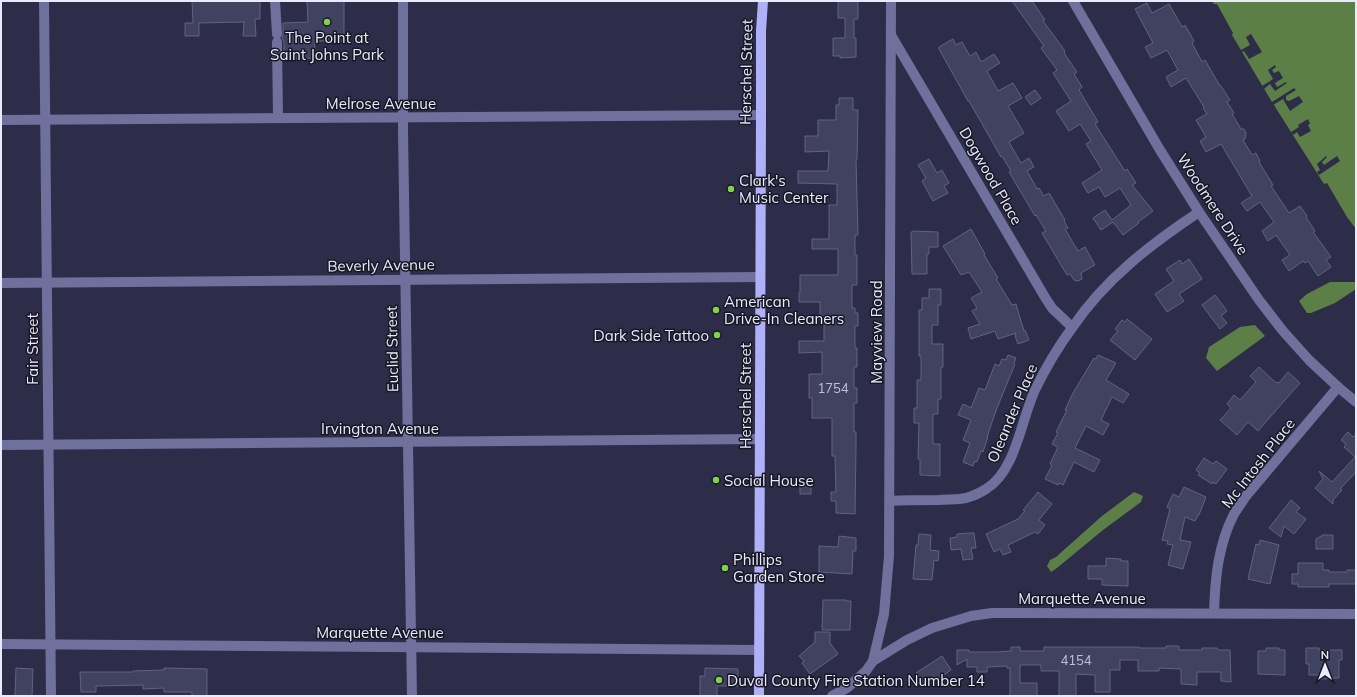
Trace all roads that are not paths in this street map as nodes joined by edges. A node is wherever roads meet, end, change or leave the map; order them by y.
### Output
1 (44, 1) edge
2 (275, 1) edge
3 (403, 1) edge
4 (763, 1) edge
5 (891, 1) edge
6 (1073, 1) edge
7 (891, 35) junction
8 (761, 115) junction
9 (278, 118) junction
10 (403, 118) junction
11 (46, 119) junction
12 (1, 120) edge
13 (1199, 212) junction
14 (760, 277) junction
15 (406, 280) junction
16 (1, 283) edge
17 (47, 283) junction
18 (1072, 327) junction
19 (1338, 387) junction
20 (1356, 402) edge
21 (760, 439) junction
22 (408, 443) junction
23 (1, 445) edge
24 (48, 445) junction
25 (890, 501) junction
26 (1214, 613) junction
27 (1356, 614) edge
28 (1, 644) edge
29 (51, 645) junction
30 (412, 647) junction
31 (759, 650) junction
32 (873, 661) junction
33 (51, 696) edge
34 (412, 696) edge
35 (759, 696) edge
36 (832, 696) edge

1 - 11 street, Fair Street
2 - 9 street
3 - 10 street, Euclid Street
4 - 8 main road, Herschel Street
5 - 7 street, Mayview Road
6 - 13 street, Woodmere Drive
7 - 18 street, Dogwood Place
7 - 25 street, Mayview Road
8 - 10 street, Melrose Avenue
8 - 14 main road, Herschel Street
9 - 10 street, Melrose Avenue
9 - 11 street, Melrose Avenue
10 - 15 street, Euclid Street
11 - 12 street, Melrose Avenue
11 - 17 street, Fair Street
13 - 18 street, Oleander Place
13 - 19 street, Woodmere Drive
14 - 15 street, Beverly Avenue
14 - 21 main road, Herschel Street
15 - 17 street, Beverly Avenue
15 - 22 street, Euclid Street
16 - 17 street, Beverly Avenue
17 - 24 street, Fair Street
18 - 25 street, Oleander Place
19 - 20 street, Woodmere Drive
19 - 26 street, Mc Intosh Place
21 - 22 street, Irvington Avenue
21 - 31 main road, Herschel Street
22 - 24 street, Irvington Avenue
22 - 30 street, Euclid Street
23 - 24 street, Irvington Avenue
24 - 29 street, Fair Street
25 - 32 street, Mayview Road
26 - 27 street, Marquette Avenue
26 - 32 street, Marquette Avenue
28 - 29 street, Marquette Avenue
29 - 30 street, Marquette Avenue
29 - 33 street, Fair Street
30 - 31 street, Marquette Avenue
30 - 34 street, Euclid Street
31 - 35 main road, Herschel Street
32 - 36 street, Marquette Avenue

